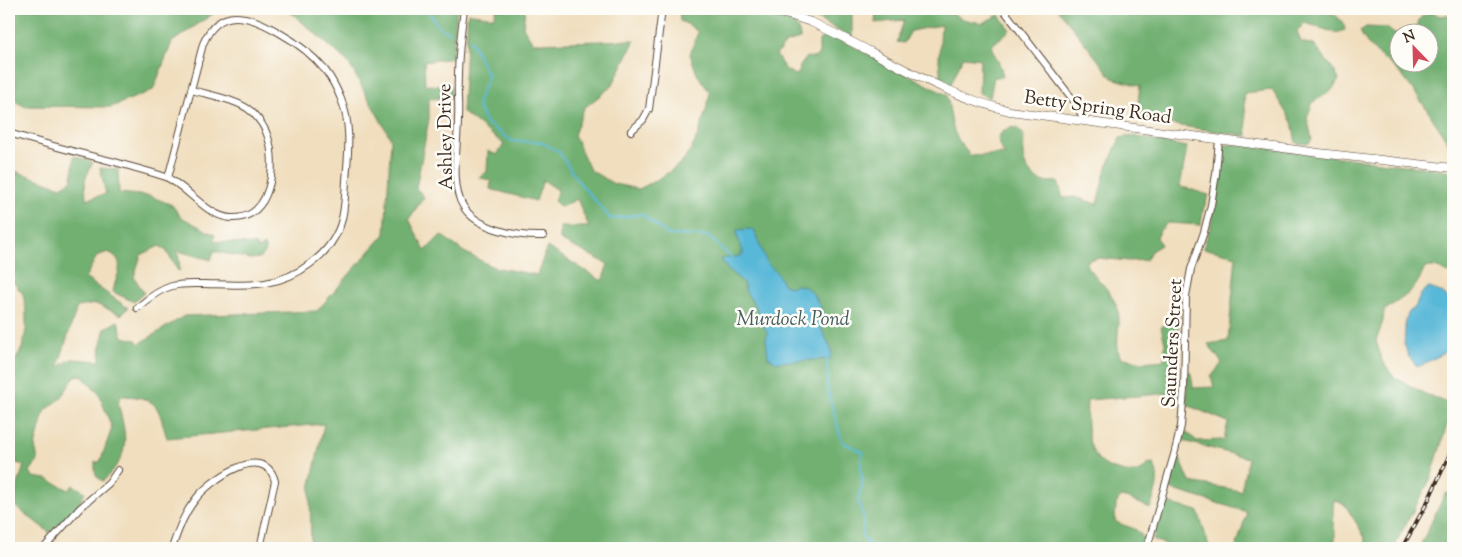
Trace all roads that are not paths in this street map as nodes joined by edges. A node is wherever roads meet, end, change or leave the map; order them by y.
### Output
1 (464, 9) edge
2 (662, 9) edge
3 (758, 9) edge
4 (1003, 9) edge
5 (796, 13) edge
6 (192, 90) junction
7 (1086, 121) junction
8 (631, 131) dead end
9 (9, 133) edge
10 (1219, 138) junction
11 (1453, 168) edge
12 (168, 178) junction
13 (543, 236) dead end
14 (136, 308) dead end
15 (118, 470) dead end
16 (44, 548) edge
17 (172, 548) edge
18 (260, 548) edge
19 (1146, 548) edge

1 - 13 street, Ashley Drive
2 - 8 street
3 - 5 street, Betty Spring Road
4 - 7 street
5 - 7 street, Betty Spring Road
6 - 12 street
6 - 12 street
6 - 14 street
7 - 10 street, Betty Spring Road
9 - 12 street
10 - 11 street, Betty Spring Road
10 - 19 street, Saunders Street
15 - 16 street
17 - 18 street

